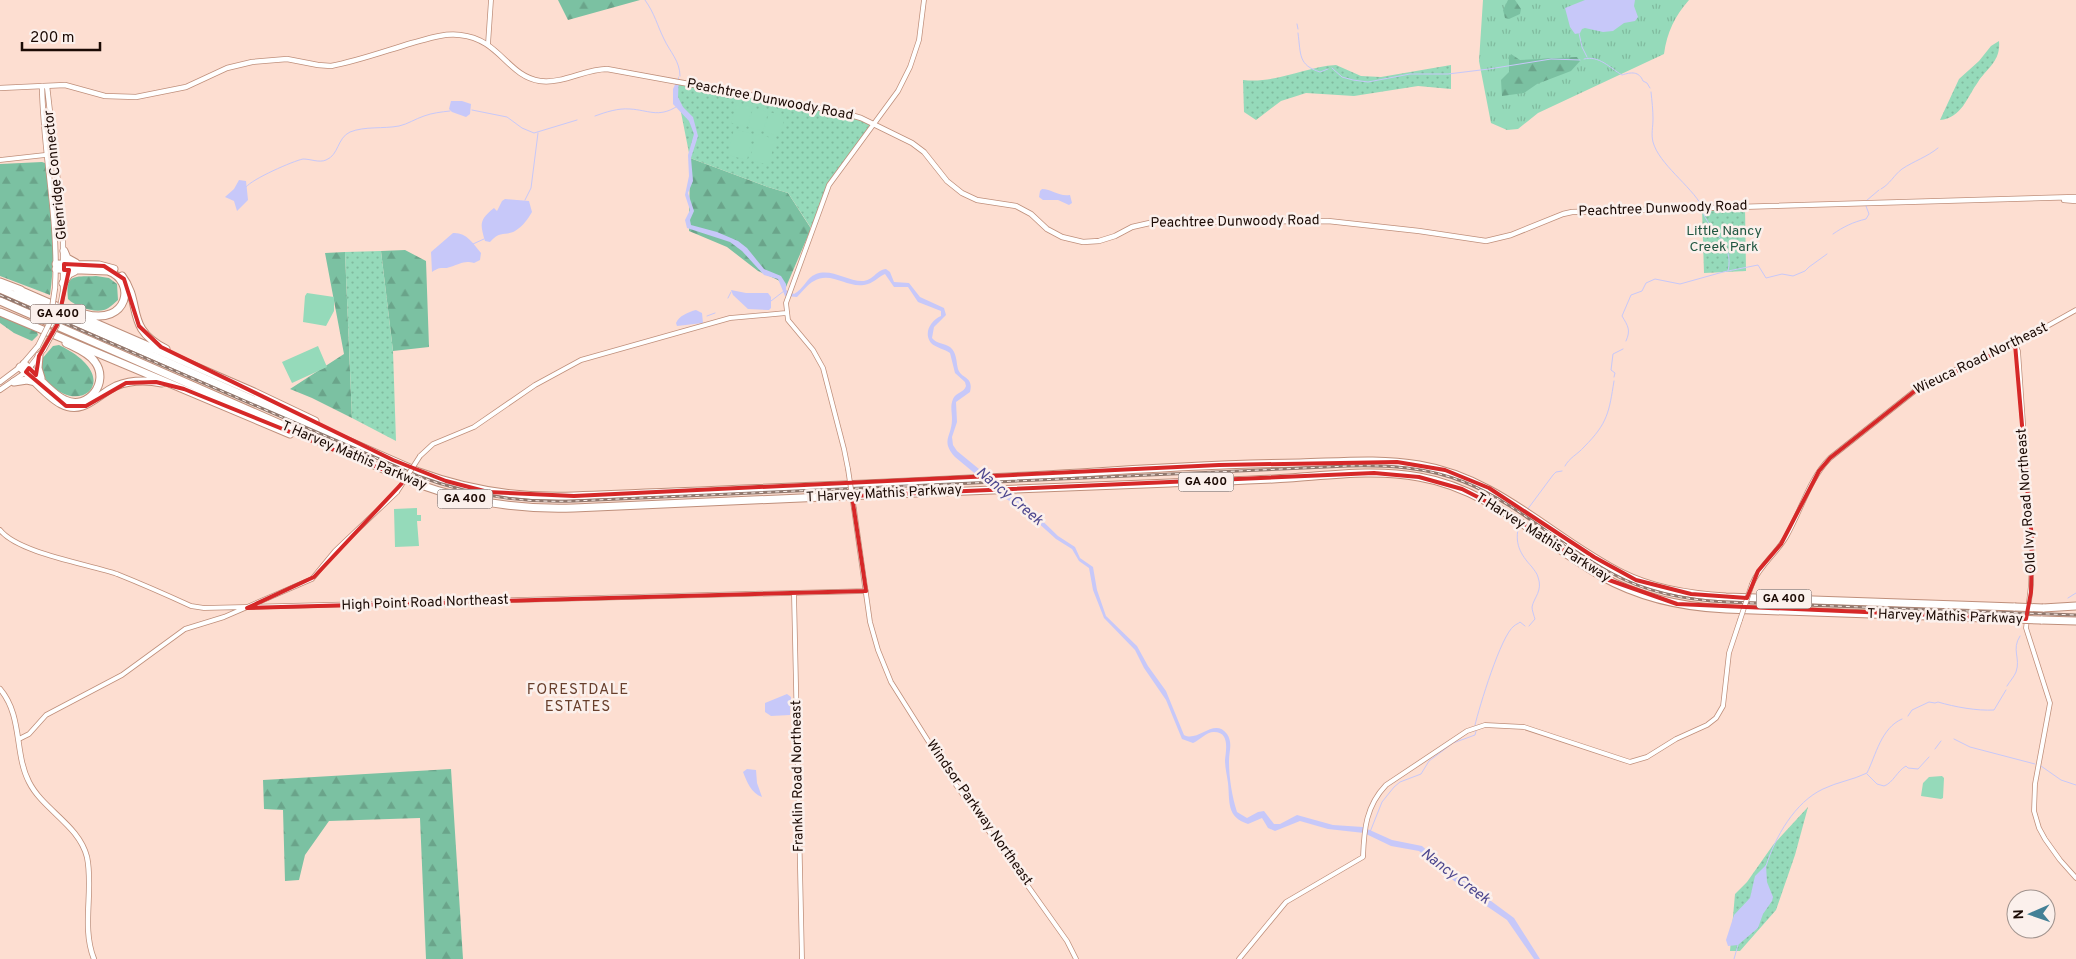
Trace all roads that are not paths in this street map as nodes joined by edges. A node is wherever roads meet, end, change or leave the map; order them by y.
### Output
1 (491, 0) edge
2 (924, 0) edge
3 (488, 44) junction
4 (45, 86) junction
5 (0, 88) edge
6 (874, 124) junction
7 (54, 154) junction
8 (48, 155) junction
9 (0, 160) edge
10 (2076, 199) edge
11 (64, 251) junction
12 (60, 267) junction
13 (81, 268) junction
14 (0, 282) edge
15 (63, 283) junction
16 (17, 289) junction
17 (0, 290) edge
18 (0, 303) edge
19 (2076, 310) edge
20 (0, 312) edge
21 (786, 313) junction
22 (21, 320) junction
23 (2015, 344) junction
24 (39, 356) junction
25 (25, 368) junction
26 (215, 375) junction
27 (39, 381) junction
28 (0, 382) edge
29 (14, 382) junction
30 (184, 389) junction
31 (0, 390) edge
32 (326, 445) junction
33 (394, 460) junction
34 (0, 530) edge
35 (866, 591) junction
36 (794, 594) junction
37 (247, 608) junction
38 (2076, 608) edge
39 (2076, 621) edge
40 (0, 689) edge
41 (19, 739) junction
42 (2076, 878) edge
43 (94, 959) edge
44 (802, 959) edge
45 (1076, 959) edge
46 (1239, 959) edge

1 - 3 street
2 - 6 street
3 - 4 main road, Peachtree Dunwoody Road
3 - 6 main road, Peachtree Dunwoody Road
4 - 5 main road, Peachtree Dunwoody Road
4 - 7 main road, Glenridge Connector
4 - 8 main road, Glenridge Connector
6 - 10 main road, Peachtree Dunwoody Road
6 - 21 street
7 - 8 street
7 - 11 main road, Glenridge Connector
8 - 9 street
8 - 12 main road, Glenridge Connector
11 - 12 main road, Glenridge Connector
11 - 13 highway
12 - 13 highway
12 - 15 main road, Glenridge Connector
12 - 25 main road, Glenridge Connector, bridge
13 - 15 highway
13 - 16 highway
13 - 26 highway
14 - 16 highway
15 - 24 main road, Glenridge Connector, bridge
16 - 26 highway
17 - 33 highway, T Harvey Mathis Parkway / GA 400
18 - 32 highway, T Harvey Mathis Parkway / GA 400
19 - 23 street, Wieuca Road Northeast
20 - 22 highway
21 - 35 street, Windsor Parkway Northeast, bridge
21 - 37 street, bridge
22 - 27 highway
22 - 30 highway
23 - 42 street, Old Ivy Road Northeast
23 - 46 street, Wieuca Road Northeast, bridge
24 - 25 main road, Glenridge Connector
24 - 27 highway
25 - 27 highway
25 - 28 main road, Glenridge Connector
25 - 29 main road, Glenridge Connector
26 - 33 highway
27 - 29 highway
27 - 30 highway
29 - 31 main road, Glenridge Connector
30 - 32 highway
32 - 39 highway, T Harvey Mathis Parkway / GA 400, bridge
33 - 38 highway, T Harvey Mathis Parkway / GA 400, bridge
34 - 37 street, High Point Road Northeast
35 - 36 street, High Point Road Northeast
35 - 45 street, Windsor Parkway Northeast
36 - 37 street, High Point Road Northeast
36 - 44 street, Franklin Road Northeast
37 - 41 street
40 - 41 main road
41 - 43 main road

